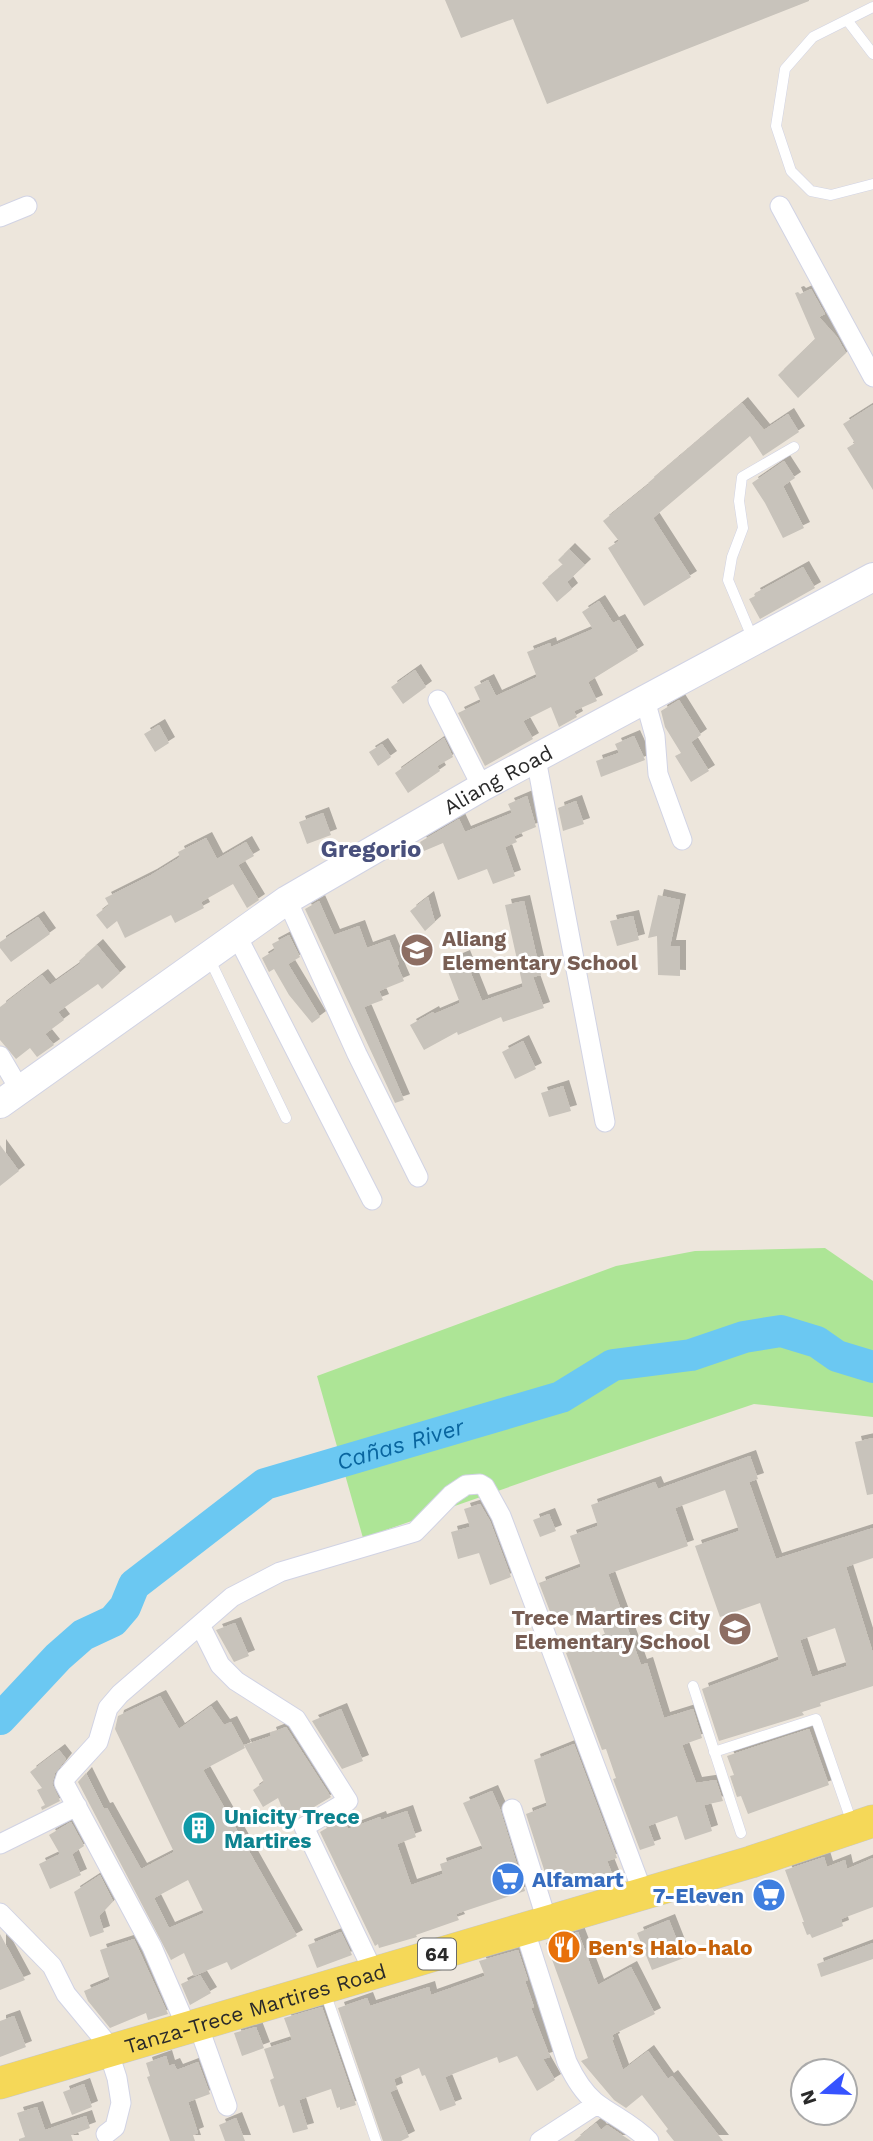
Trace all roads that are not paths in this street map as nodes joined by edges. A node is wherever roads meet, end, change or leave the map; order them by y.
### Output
1 (873, 7) edge
2 (847, 20) junction
3 (873, 54) edge
4 (873, 184) edge
5 (27, 206) dead end
6 (780, 206) dead end
7 (0, 217) edge
8 (873, 377) edge
9 (794, 447) dead end
10 (873, 577) edge
11 (754, 641) junction
12 (438, 700) dead end
13 (645, 700) junction
14 (536, 759) junction
15 (482, 788) junction
16 (682, 840) dead end
17 (287, 900) junction
18 (236, 934) junction
19 (207, 955) junction
20 (0, 1056) edge
21 (10, 1097) edge
22 (286, 1118) dead end
23 (606, 1122) dead end
24 (418, 1177) dead end
25 (372, 1200) dead end
26 (200, 1625) junction
27 (693, 1686) dead end
28 (714, 1752) junction
29 (77, 1806) junction
30 (512, 1809) dead end
31 (863, 1824) edge
32 (741, 1833) dead end
33 (0, 1844) edge
34 (643, 1893) junction
35 (0, 1913) edge
36 (536, 1924) junction
37 (374, 1973) junction
38 (324, 1989) junction
39 (192, 2026) junction
40 (109, 2052) junction
41 (0, 2084) edge
42 (597, 2104) junction
43 (227, 2106) dead end
44 (106, 2134) dead end
45 (376, 2141) edge
46 (540, 2141) edge
47 (649, 2141) edge

1 - 2 lane
2 - 3 lane
2 - 4 lane
5 - 7 street
6 - 8 street
9 - 11 lane
10 - 11 street, Aliang Road
11 - 13 street, Aliang Road
12 - 15 street
13 - 14 street, Aliang Road
13 - 16 street
14 - 15 street, Aliang Road
14 - 23 street
15 - 17 street, Aliang Road
17 - 18 street, Aliang Road
17 - 24 street
18 - 19 street, Aliang Road
18 - 25 street
19 - 21 street, Aliang Road
19 - 22 lane
20 - 21 street
26 - 29 street
26 - 34 street
26 - 37 street
27 - 28 lane
28 - 31 lane
28 - 32 lane
29 - 33 street
29 - 39 street
30 - 36 street
31 - 34 main road, Tanza-Trece Martires Road / 64
34 - 36 main road, Tanza-Trece Martires Road / 64
35 - 40 street
36 - 37 main road, Tanza-Trece Martires Road / 64
36 - 42 street
37 - 38 main road, Tanza-Trece Martires Road / 64
38 - 39 main road, Tanza-Trece Martires Road / 64
38 - 45 lane
39 - 40 main road, Tanza-Trece Martires Road / 64
39 - 43 street
40 - 41 main road, Tanza-Trece Martires Road / 64
40 - 44 street
42 - 46 street
42 - 47 street

